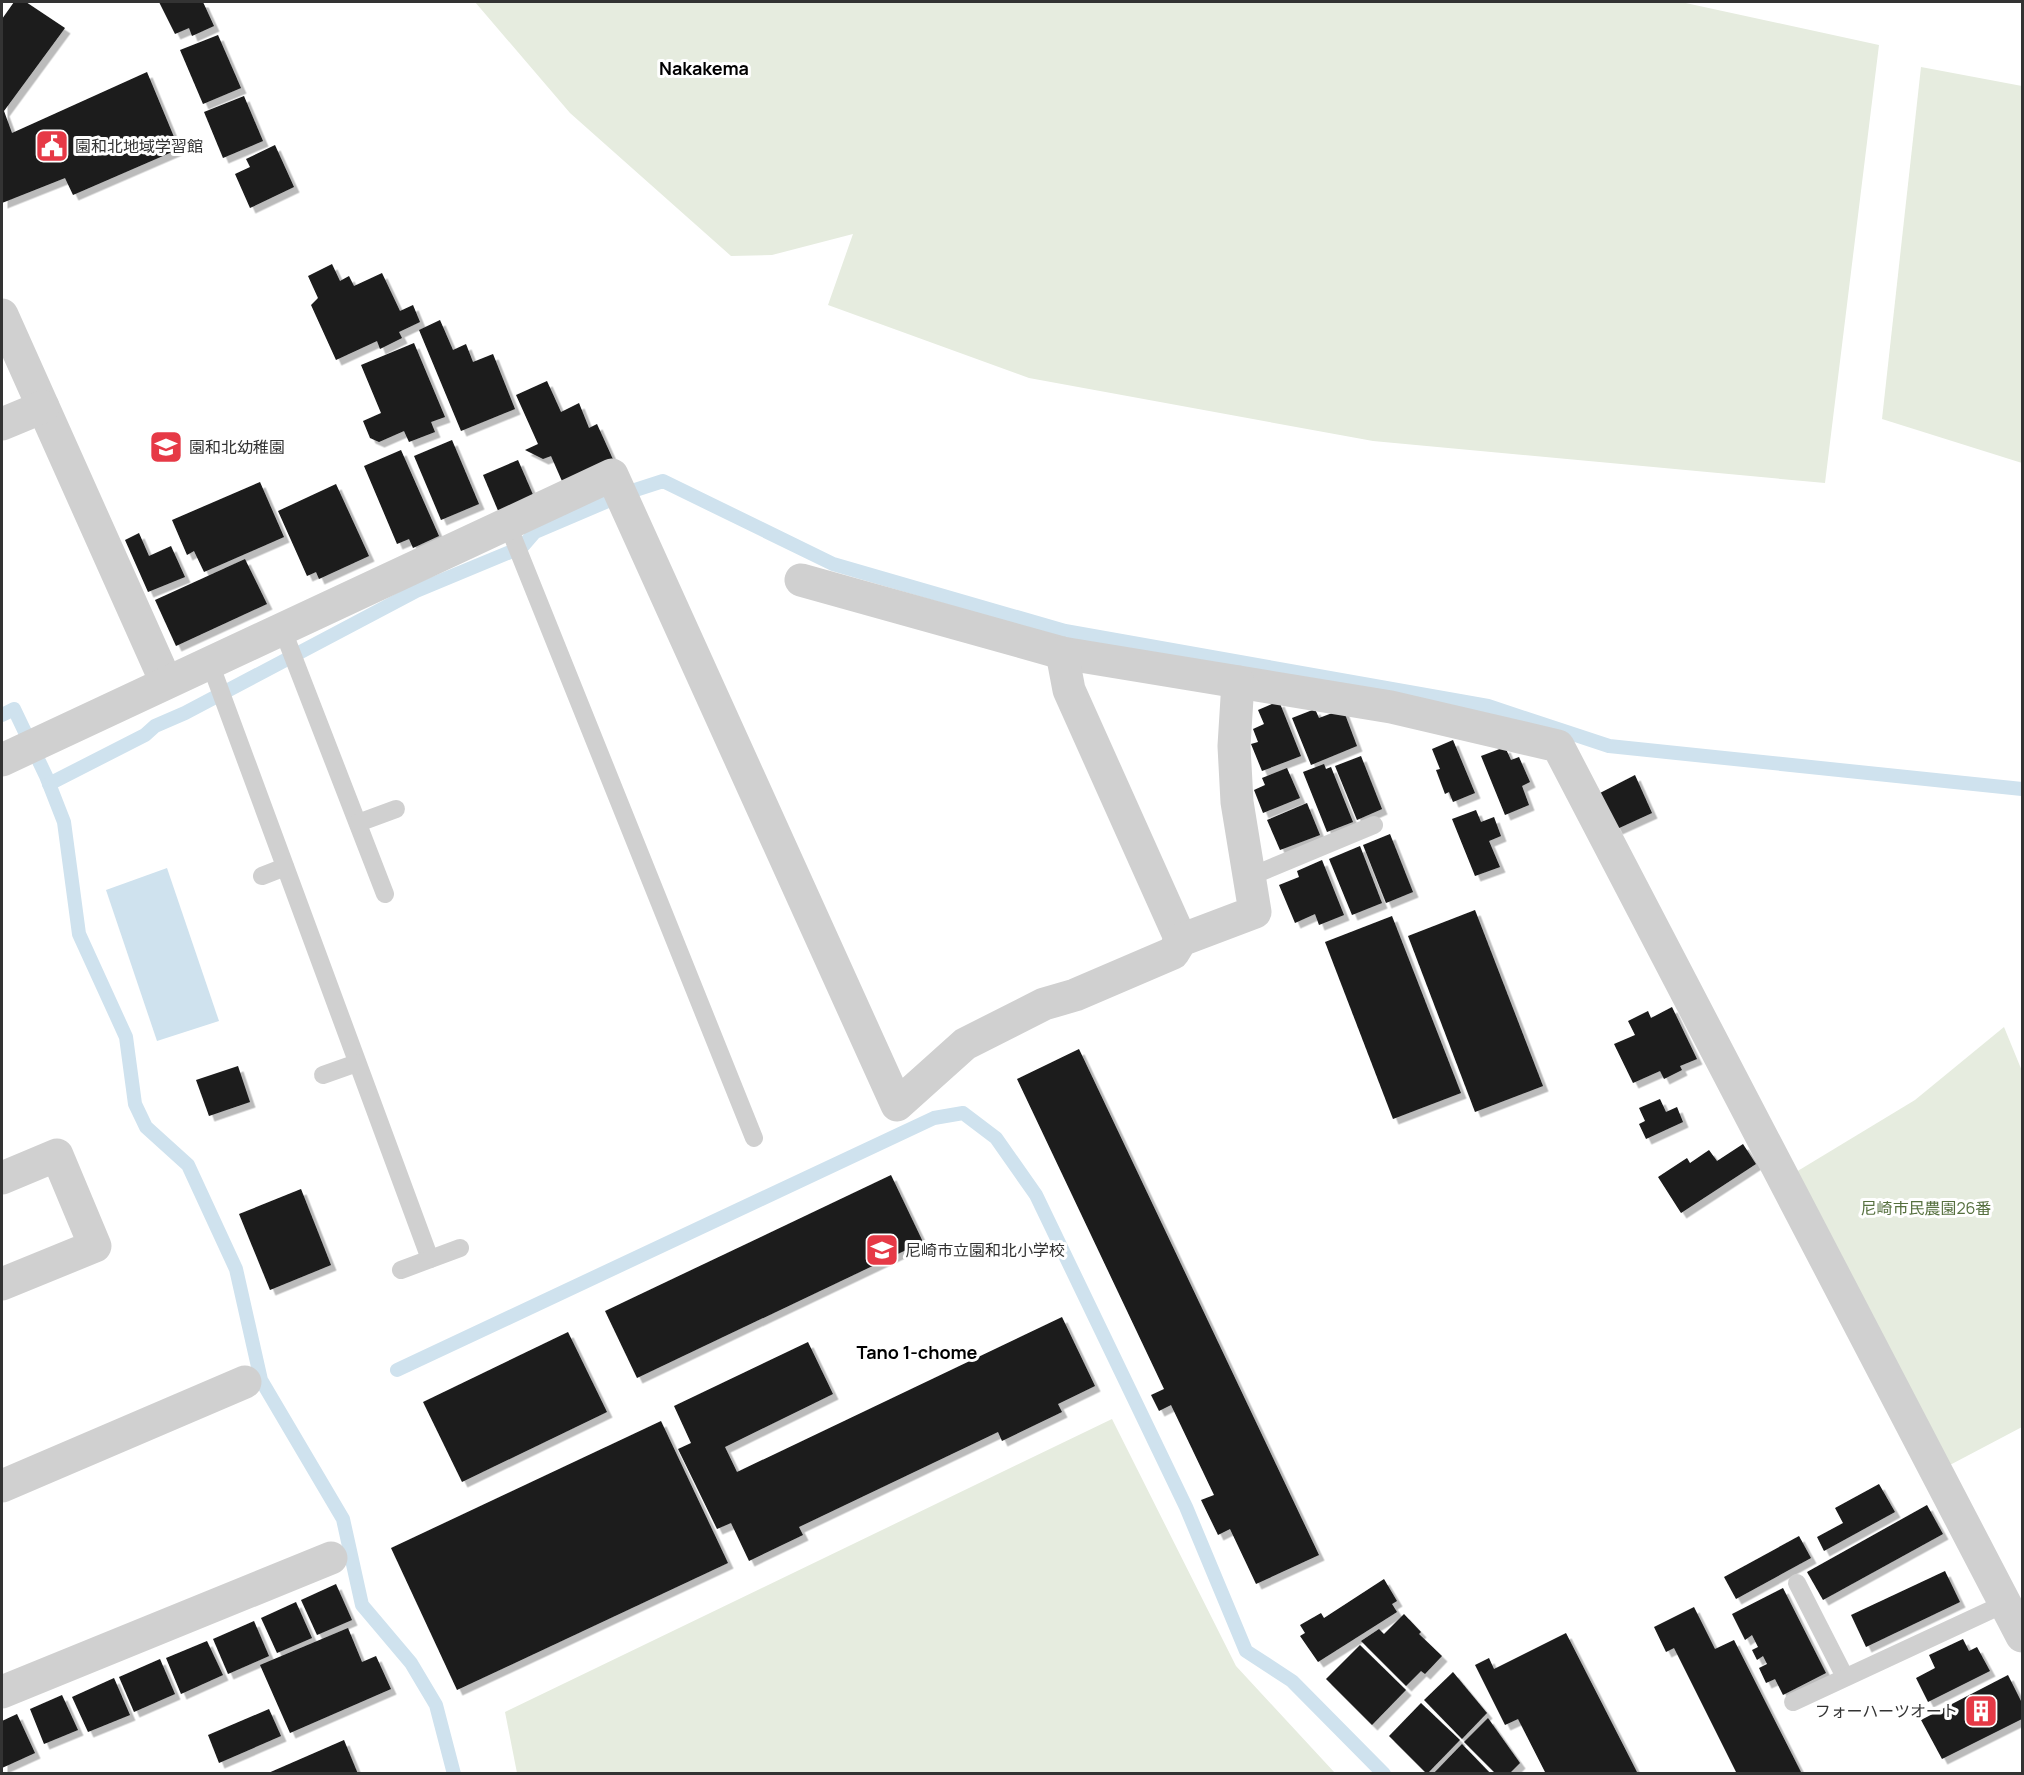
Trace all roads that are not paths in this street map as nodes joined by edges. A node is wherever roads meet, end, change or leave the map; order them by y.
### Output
1 (2, 315) edge
2 (43, 407) junction
3 (2, 424) edge
4 (508, 525) junction
5 (801, 580) dead end
6 (282, 628) junction
7 (1062, 652) junction
8 (210, 663) junction
9 (166, 682) junction
10 (1238, 682) junction
11 (22, 751) edge
12 (396, 809) dead end
13 (358, 823) junction
14 (1374, 825) dead end
15 (285, 867) junction
16 (262, 876) dead end
17 (1249, 877) junction
18 (385, 894) dead end
19 (1181, 940) junction
20 (357, 1063) junction
21 (323, 1075) dead end
22 (754, 1138) dead end
23 (2, 1178) edge
24 (460, 1248) dead end
25 (430, 1259) junction
26 (401, 1270) dead end
27 (2, 1284) edge
28 (245, 1382) dead end
29 (2, 1486) edge
30 (331, 1558) dead end
31 (1797, 1583) dead end
32 (2006, 1603) junction
33 (2022, 1636) edge
34 (1845, 1677) junction
35 (2, 1692) edge
36 (1793, 1702) dead end

1 - 2 street
2 - 3 street
2 - 9 street
4 - 6 street
4 - 19 street
4 - 22 lane
5 - 7 street
6 - 8 street
6 - 13 lane
7 - 10 street
7 - 19 street
8 - 9 street
8 - 15 lane
9 - 11 street
10 - 17 street
10 - 32 street
12 - 13 lane
13 - 18 lane
14 - 17 lane
15 - 16 lane
15 - 20 lane
17 - 19 street
20 - 21 lane
20 - 25 lane
23 - 27 street
24 - 25 lane
25 - 26 lane
28 - 29 street
30 - 35 street
31 - 34 lane
32 - 33 street
32 - 34 lane
34 - 36 lane

